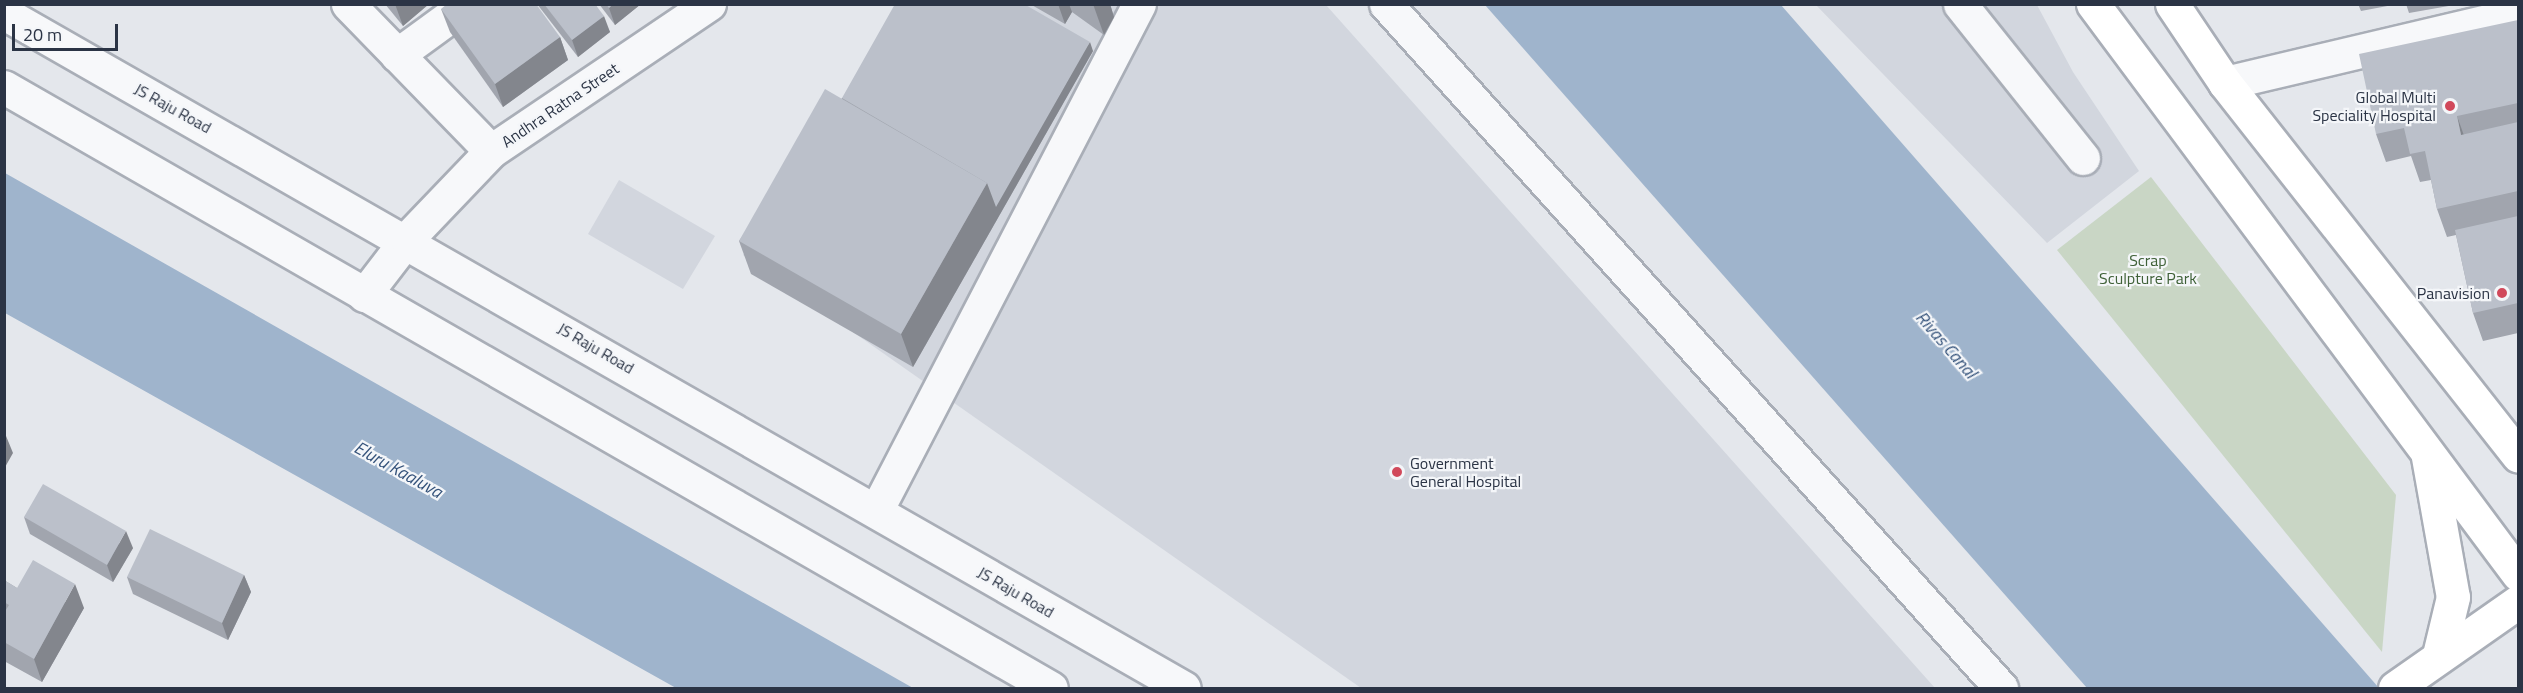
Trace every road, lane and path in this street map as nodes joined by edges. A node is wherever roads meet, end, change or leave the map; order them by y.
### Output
1 (348, 4) edge
2 (467, 4) edge
3 (709, 4) edge
4 (1139, 4) edge
5 (1386, 4) edge
6 (1960, 4) edge
7 (2093, 4) edge
8 (2172, 4) edge
9 (4, 13) edge
10 (2518, 14) edge
11 (397, 55) junction
12 (2225, 83) junction
13 (4, 87) edge
14 (491, 151) junction
15 (2082, 158) dead end
16 (407, 239) junction
17 (364, 295) junction
18 (2424, 442) junction
19 (2518, 456) edge
20 (876, 510) junction
21 (2518, 574) edge
22 (2518, 602) edge
23 (2437, 656) junction
24 (1051, 688) edge
25 (1184, 688) edge
26 (2001, 688) edge
27 (2396, 688) edge

1 - 11 street, Andhra Ratna Street
2 - 11 street
3 - 14 street, Andhra Ratna Street
4 - 20 street
5 - 26 street
6 - 15 street
7 - 18 main road
8 - 12 main road
9 - 16 street, JS Raju Road
10 - 12 street
11 - 14 street, Andhra Ratna Street
12 - 19 main road
13 - 17 street
14 - 16 street
16 - 17 street
16 - 20 street, JS Raju Road
17 - 24 street
18 - 21 main road
18 - 23 main road
20 - 25 street, JS Raju Road
22 - 23 main road
23 - 27 main road

